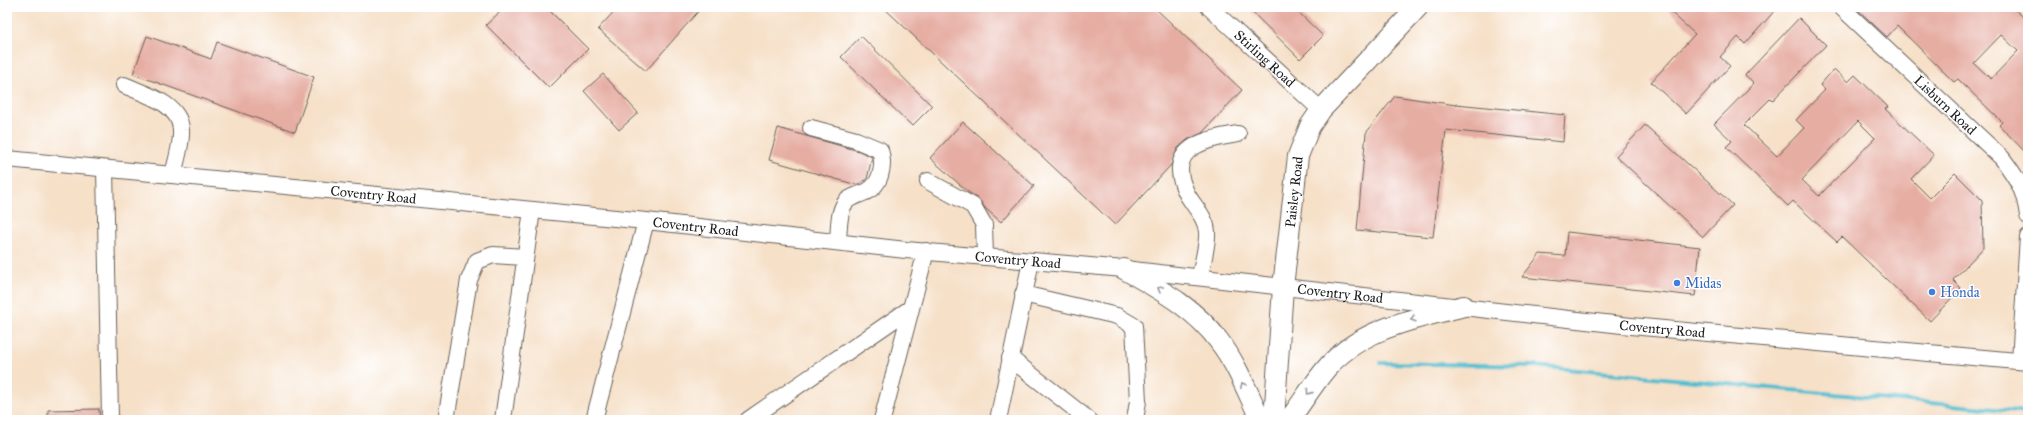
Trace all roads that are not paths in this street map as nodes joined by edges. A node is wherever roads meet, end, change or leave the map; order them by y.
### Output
1 (1209, 7) edge
2 (1418, 7) edge
3 (1841, 7) edge
4 (124, 85) dead end
5 (1321, 110) junction
6 (811, 128) dead end
7 (1238, 134) dead end
8 (7, 159) edge
9 (105, 169) junction
10 (173, 175) junction
11 (928, 181) dead end
12 (532, 210) junction
13 (2028, 216) edge
14 (646, 221) junction
15 (2028, 237) edge
16 (838, 242) junction
17 (926, 251) junction
18 (985, 256) junction
19 (525, 257) junction
20 (1030, 261) junction
21 (1124, 268) junction
22 (1200, 277) junction
23 (1283, 287) junction
24 (1023, 294) junction
25 (1464, 306) junction
26 (911, 308) junction
27 (1010, 358) junction
28 (2024, 362) edge
29 (110, 417) dead end
30 (446, 420) edge
31 (503, 420) edge
32 (594, 420) edge
33 (748, 420) edge
34 (882, 420) edge
35 (998, 420) edge
36 (1089, 420) edge
37 (1135, 420) edge
38 (1261, 420) edge
39 (1274, 420) edge
40 (1289, 420) edge

1 - 5 street, Stirling Road
2 - 5 main road, Paisley Road
3 - 13 street, Lisburn Road
4 - 10 street
5 - 23 main road, Paisley Road
6 - 16 street
7 - 22 street
8 - 9 street, Coventry Road
9 - 10 street, Coventry Road
9 - 29 street
10 - 12 street, Coventry Road
11 - 18 street
12 - 14 street, Coventry Road
12 - 19 street
14 - 16 street, Coventry Road
14 - 32 street
15 - 28 street
16 - 17 street, Coventry Road
17 - 18 street, Coventry Road
17 - 26 street
18 - 20 street, Coventry Road
19 - 30 street
19 - 31 street
20 - 21 street, Coventry Road
20 - 24 street
21 - 22 street, Coventry Road
38 -> 21 main road
22 - 23 street, Coventry Road
23 - 25 street, Coventry Road
23 - 39 main road, Paisley Road
24 - 27 street
24 - 37 street
25 - 28 street, Coventry Road
25 -> 40 main road
26 - 33 street
26 - 34 street
27 - 35 street
27 - 36 street

